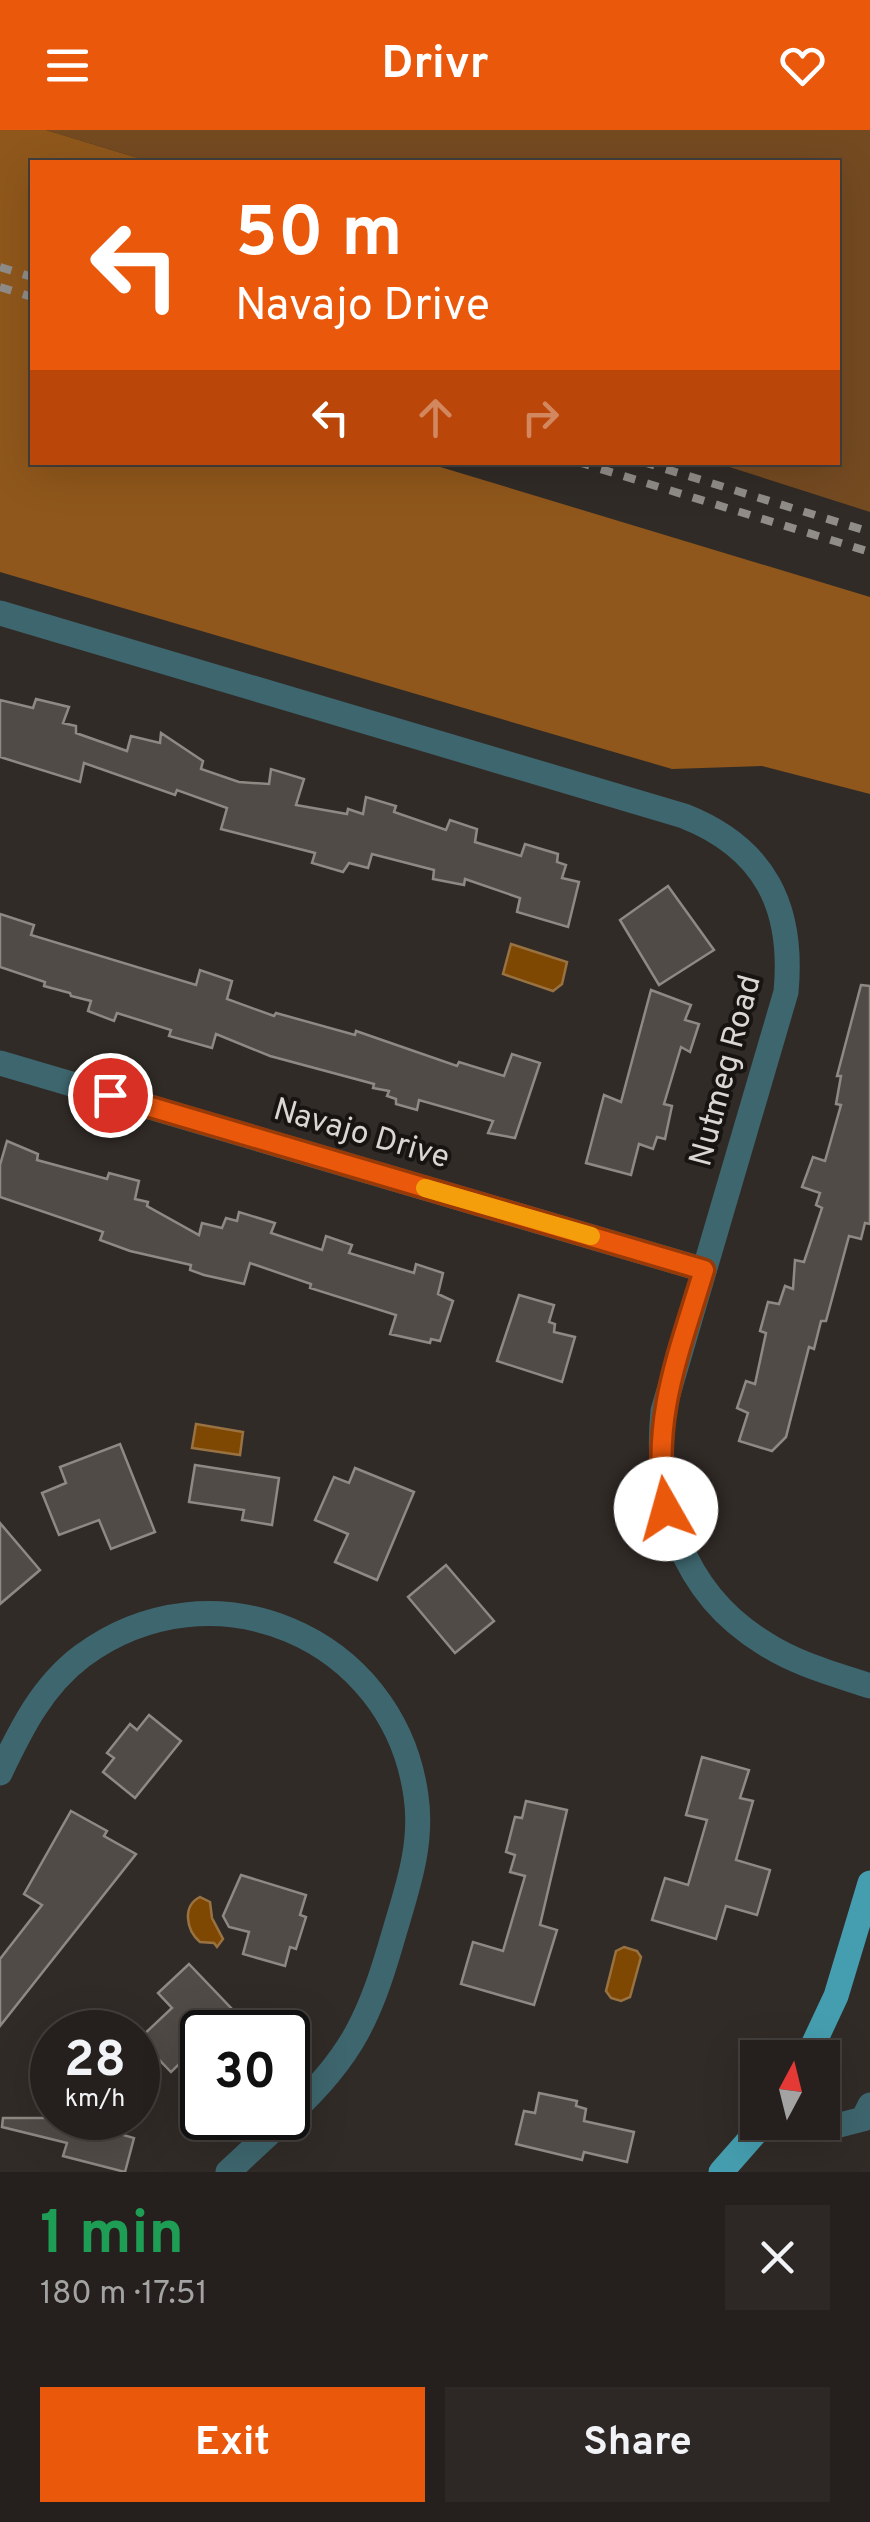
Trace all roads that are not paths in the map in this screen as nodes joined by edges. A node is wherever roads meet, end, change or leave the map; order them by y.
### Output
1 (0, 613) edge
2 (0, 1063) edge
3 (704, 1270) junction
4 (870, 1686) edge
5 (0, 1773) edge
6 (870, 1883) edge
7 (816, 2040) edge
8 (310, 2094) edge
9 (870, 2104) edge
10 (840, 2125) edge
11 (262, 2140) edge
12 (749, 2140) edge
13 (228, 2172) edge
14 (721, 2172) edge

1 - 3 street, Nutmeg Road
2 - 3 street, Navajo Drive
3 - 4 street, Nutmeg Road
5 - 8 street
6 - 7 main road
9 - 10 street
11 - 13 street
12 - 14 main road

